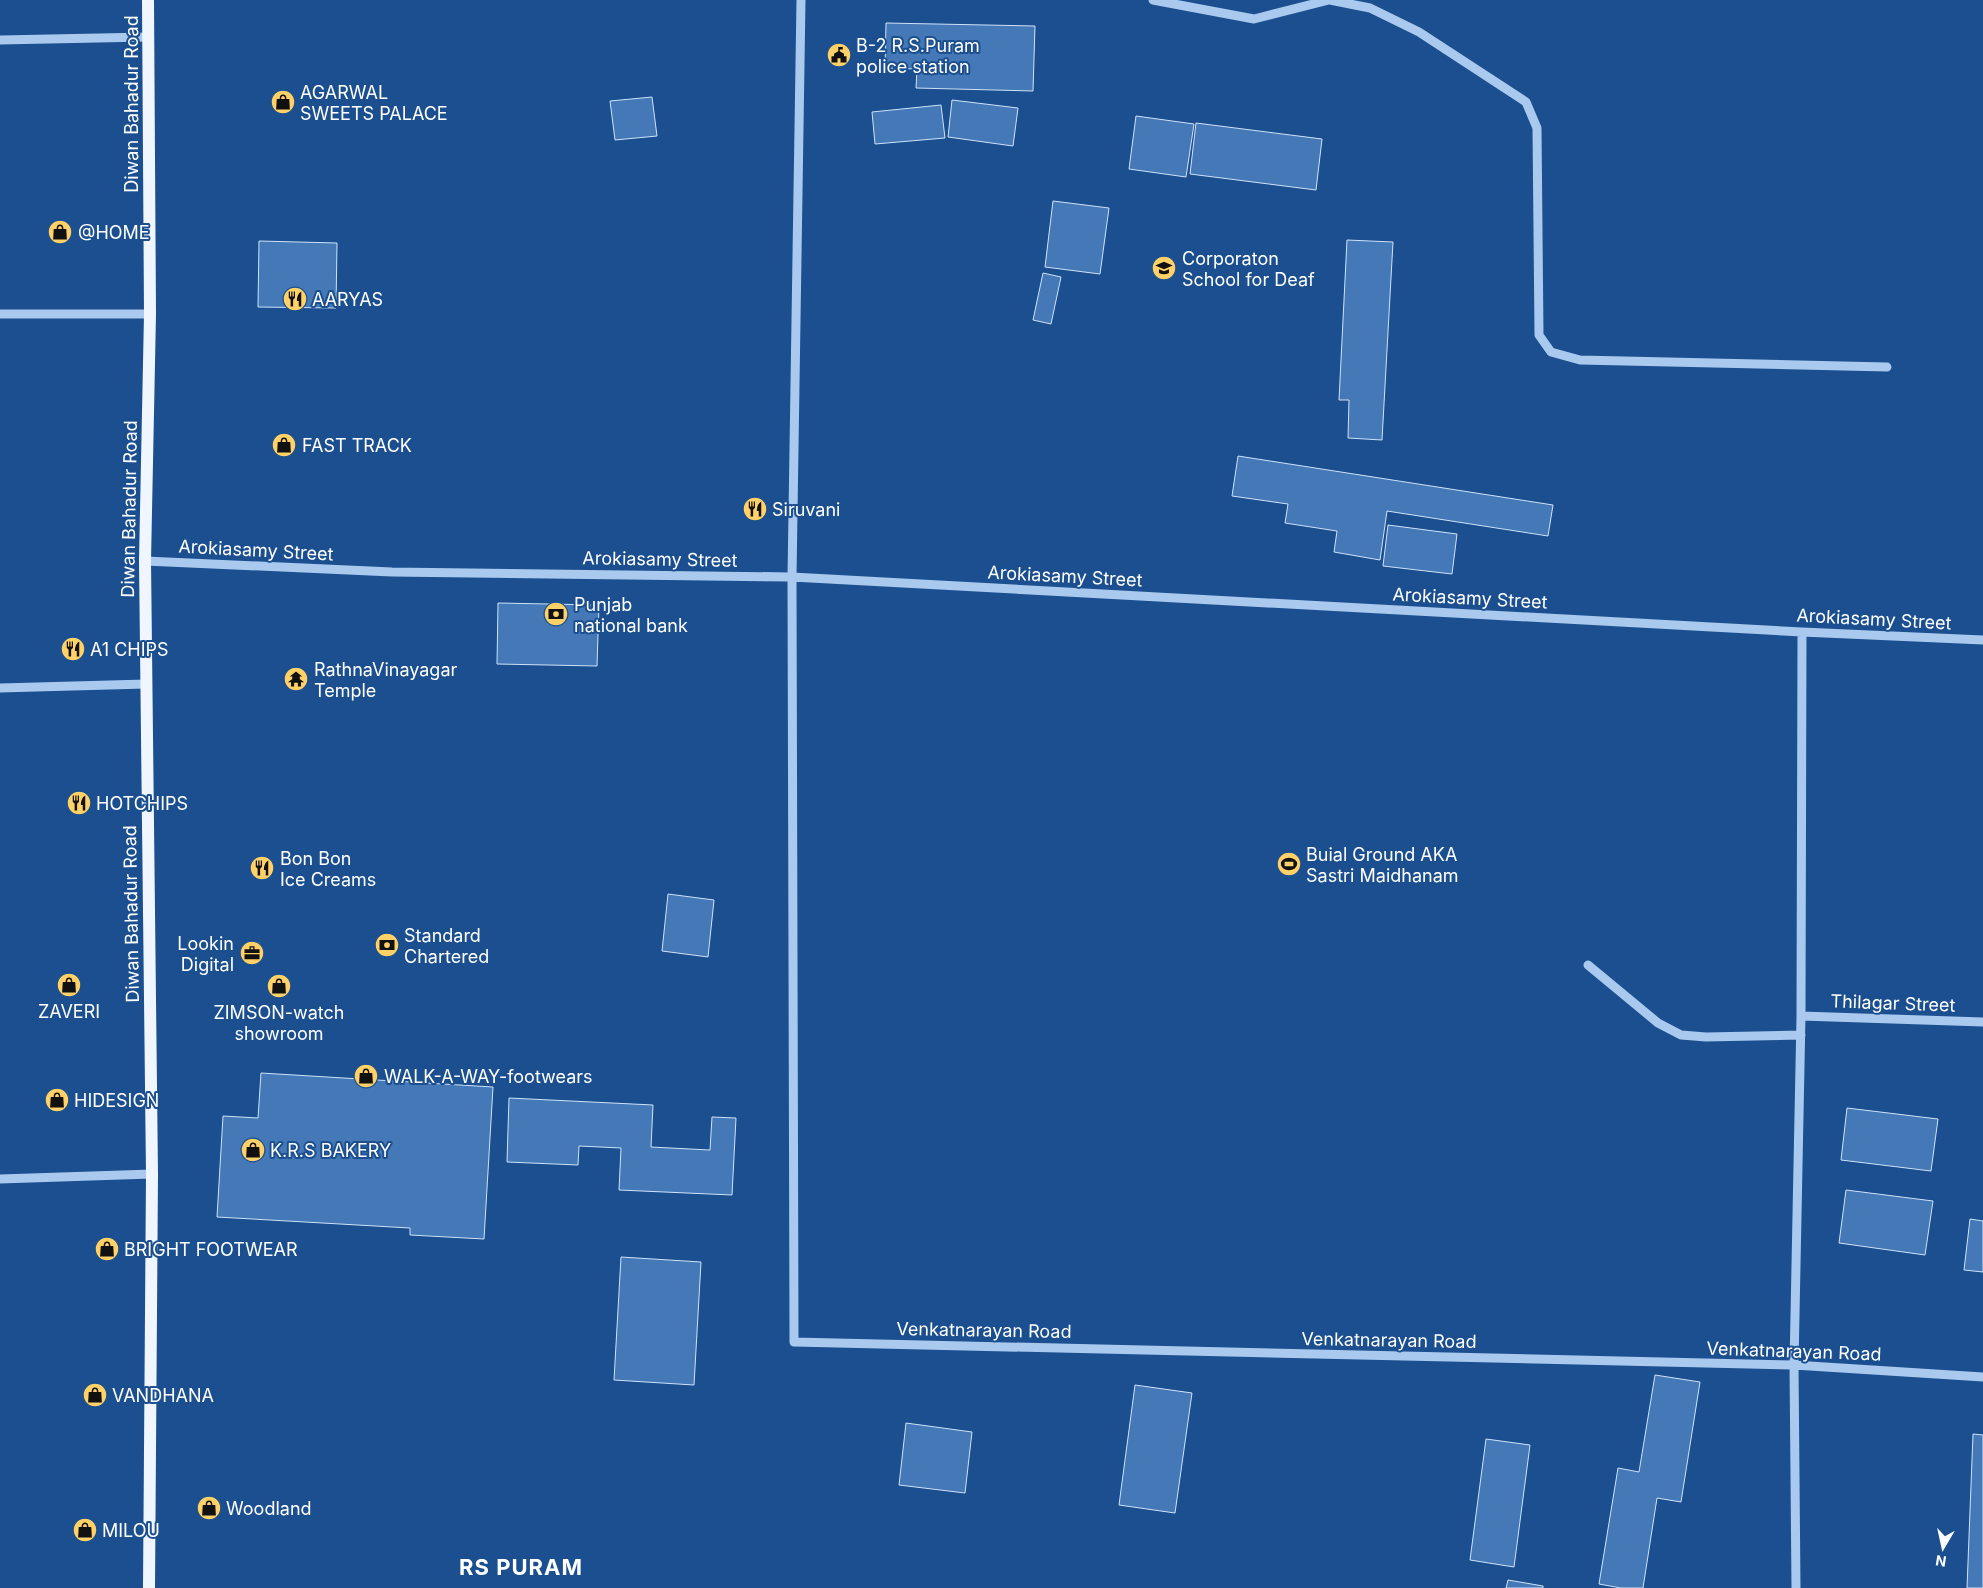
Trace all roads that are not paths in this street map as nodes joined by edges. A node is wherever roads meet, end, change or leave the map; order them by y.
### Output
1 (148, 0) edge
2 (801, 0) edge
3 (1153, 0) edge
4 (1329, 0) edge
5 (148, 37) junction
6 (0, 40) edge
7 (0, 314) edge
8 (150, 314) junction
9 (1887, 367) dead end
10 (145, 561) junction
11 (792, 577) junction
12 (1802, 632) junction
13 (1983, 640) edge
14 (146, 684) junction
15 (0, 688) edge
16 (1588, 965) dead end
17 (1802, 1016) junction
18 (1983, 1022) edge
19 (1801, 1035) junction
20 (152, 1174) junction
21 (0, 1179) edge
22 (1794, 1366) junction
23 (1983, 1377) edge
24 (149, 1588) edge
25 (1796, 1588) edge

1 - 5 main road, Diwan Bahadur Road
2 - 11 street
3 - 4 street
4 - 9 street
5 - 6 street
5 - 8 main road, Diwan Bahadur Road
7 - 8 street
8 - 10 main road, Diwan Bahadur Road
10 - 11 street, Arokiasamy Street
10 - 14 main road, Diwan Bahadur Road
11 - 12 street, Arokiasamy Street
11 - 22 street, Venkatnarayan Road
12 - 13 street, Arokiasamy Street
12 - 17 street
14 - 15 street
14 - 20 main road, Diwan Bahadur Road
16 - 19 street
17 - 18 street, Thilagar Street
17 - 19 street
19 - 22 street
20 - 21 street
20 - 24 main road, Diwan Bahadur Road
22 - 23 street, Venkatnarayan Road
22 - 25 street

